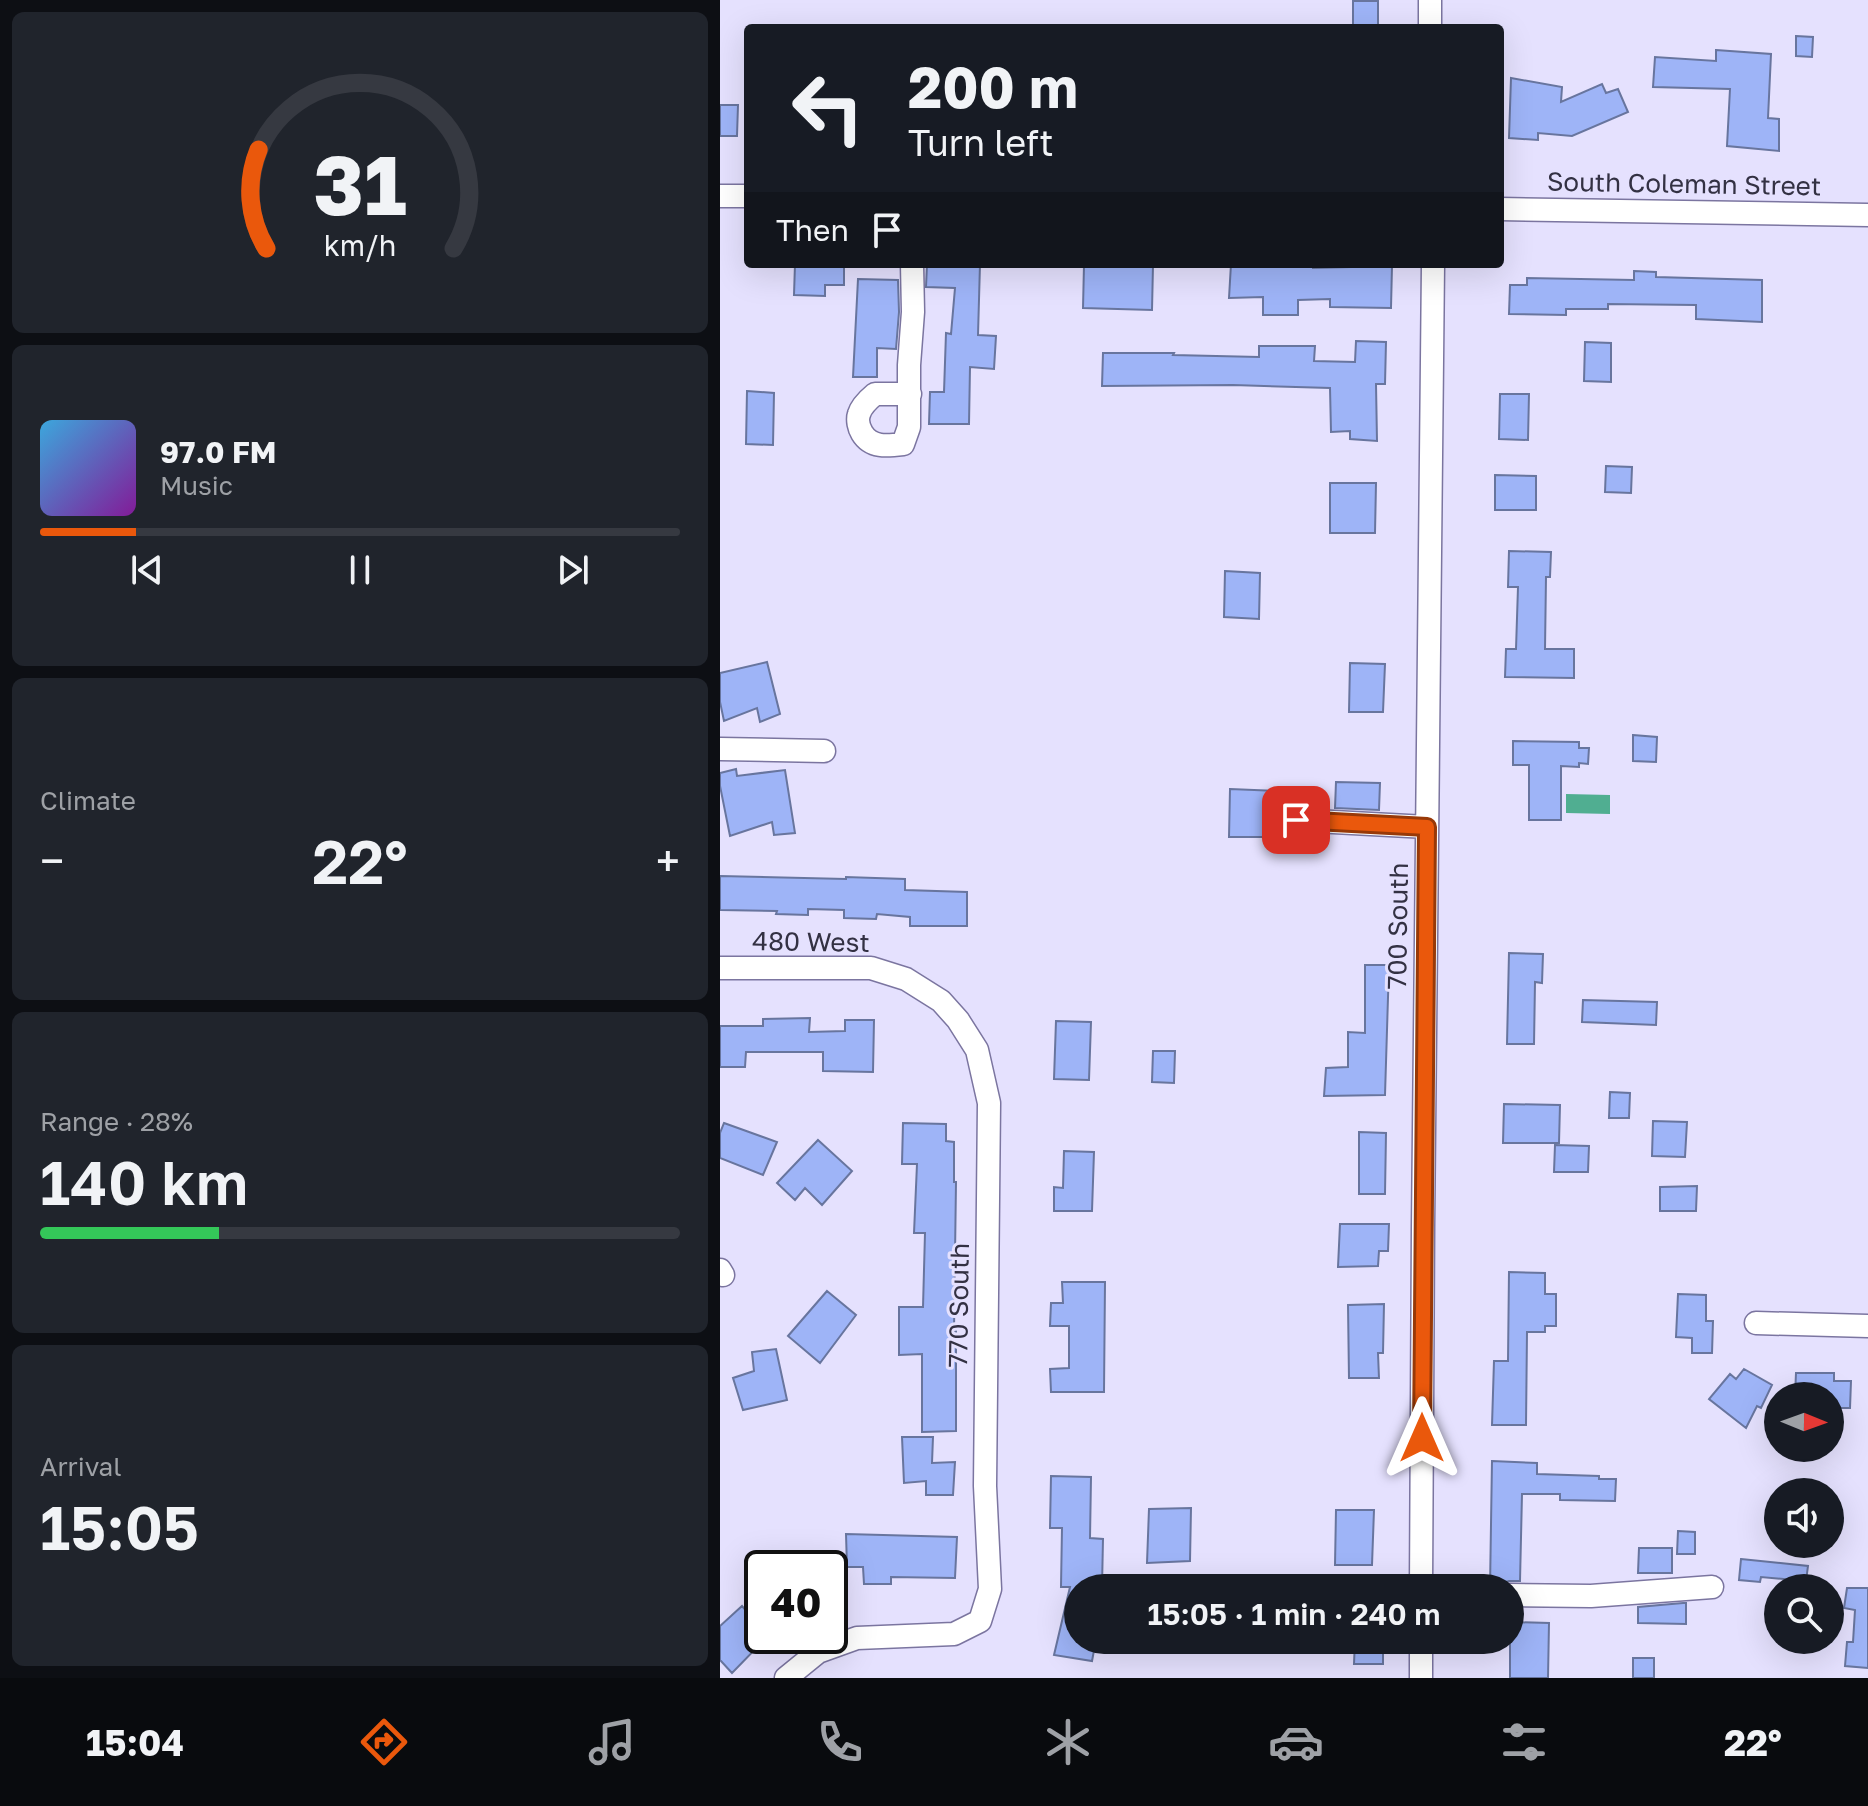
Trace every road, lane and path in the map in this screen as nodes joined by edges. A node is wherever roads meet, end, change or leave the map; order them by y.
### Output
1 (1430, 0) edge
2 (1430, 24) edge
3 (720, 196) edge
4 (744, 196) edge
5 (1504, 209) edge
6 (1868, 215) edge
7 (912, 268) edge
8 (1433, 268) edge
9 (910, 394) dead end
10 (720, 749) edge
11 (824, 751) dead end
12 (1296, 820) dead end
13 (1427, 827) junction
14 (720, 968) edge
15 (941, 1001) joint
16 (1756, 1323) dead end
17 (1868, 1326) edge
18 (1421, 1574) edge
19 (1712, 1587) dead end
20 (1524, 1595) edge
21 (1421, 1654) edge
22 (786, 1678) edge
23 (1421, 1678) edge

1 - 2 street
3 - 4 street
5 - 6 street, South Coleman Street
7 - 9 street
8 - 13 street, 700 South
10 - 11 street
12 - 13 street
13 - 18 street, 700 South
14 - 15 street, 480 West
15 - 22 street, 770 South
16 - 17 street
19 - 20 street
21 - 23 street

